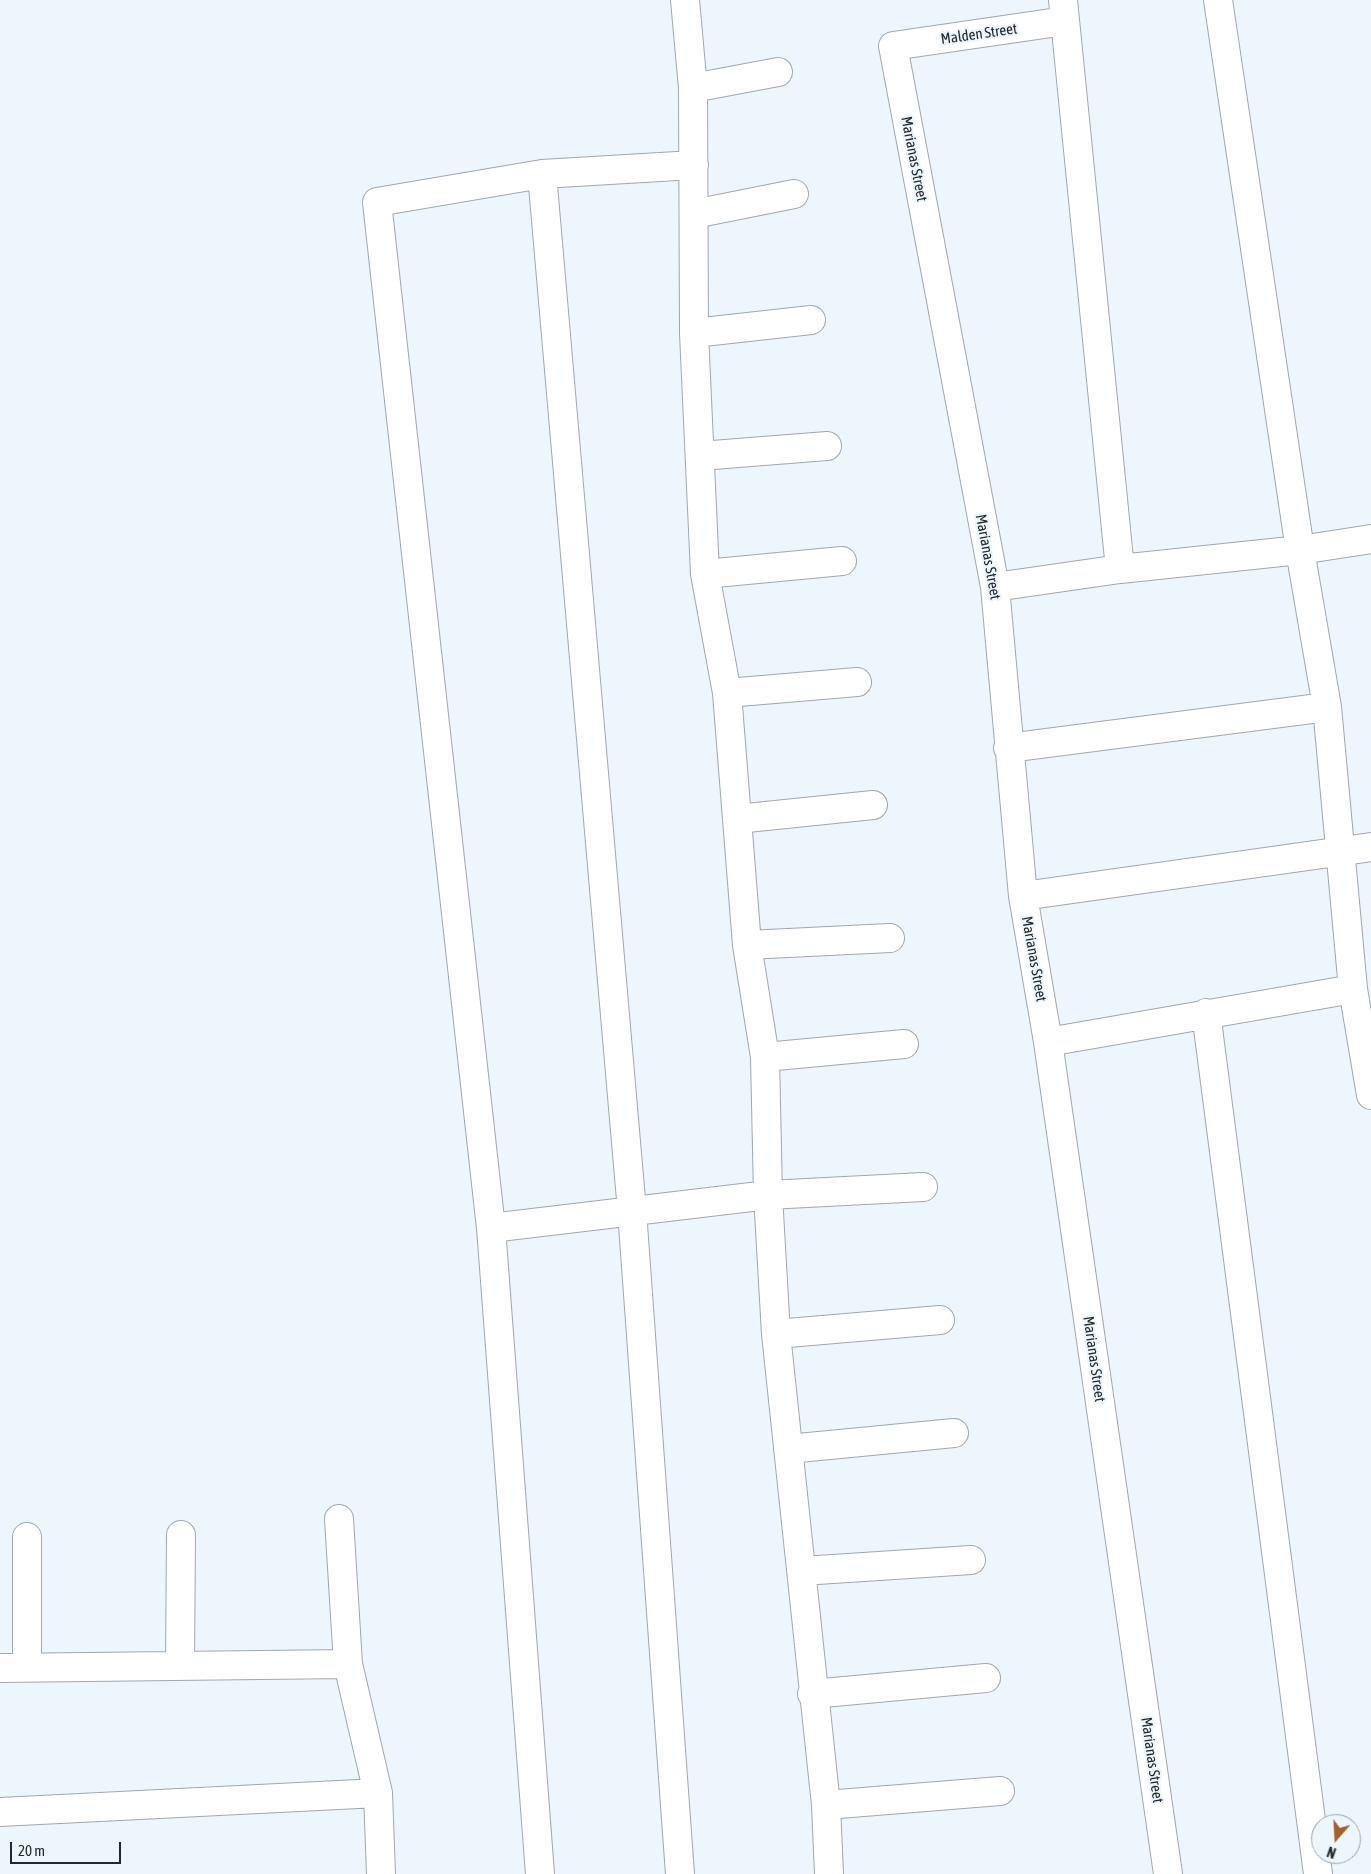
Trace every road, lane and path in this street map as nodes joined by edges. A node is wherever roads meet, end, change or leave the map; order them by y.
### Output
1 (685, 0) edge
2 (1218, 0) edge
3 (1064, 11) edge
4 (893, 46) joint
5 (778, 72) dead end
6 (693, 88) junction
7 (694, 165) junction
8 (542, 174) junction
9 (794, 194) dead end
10 (694, 214) junction
11 (810, 320) dead end
12 (694, 333) junction
13 (827, 446) dead end
14 (700, 456) junction
15 (1371, 539) edge
16 (1300, 550) junction
17 (842, 561) dead end
18 (1120, 569) junction
19 (705, 574) junction
20 (995, 587) junction
21 (858, 682) dead end
22 (727, 693) junction
23 (1327, 707) junction
24 (1008, 748) junction
25 (873, 805) dead end
26 (737, 819) junction
27 (1371, 847) edge
28 (1340, 850) junction
29 (1023, 896) junction
30 (890, 938) dead end
31 (747, 944) junction
32 (1353, 989) junction
33 (1206, 1013) junction
34 (1048, 1042) junction
35 (904, 1044) dead end
36 (765, 1057) junction
37 (1371, 1094) edge
38 (923, 1188) dead end
39 (768, 1196) junction
40 (632, 1211) junction
41 (491, 1228) junction
42 (940, 1320) dead end
43 (776, 1334) junction
44 (954, 1433) dead end
45 (788, 1448) junction
46 (339, 1519) dead end
47 (181, 1534) dead end
48 (27, 1537) dead end
49 (971, 1560) dead end
50 (802, 1571) junction
51 (348, 1664) junction
52 (180, 1665) junction
53 (27, 1667) junction
54 (0, 1668) edge
55 (986, 1678) dead end
56 (812, 1694) junction
57 (1000, 1791) dead end
58 (378, 1793) junction
59 (826, 1805) junction
60 (0, 1812) edge
61 (381, 1874) edge
62 (540, 1874) edge
63 (680, 1874) edge
64 (829, 1874) edge
65 (1168, 1874) edge
66 (1318, 1874) edge

1 - 6 street
2 - 16 street
3 - 4 street, Malden Street
3 - 18 street
4 - 20 street, Marianas Street
5 - 6 street
6 - 7 street
7 - 8 street
7 - 10 street
8 - 40 street
8 - 41 street
9 - 10 street
10 - 12 street
11 - 12 street
12 - 14 street
13 - 14 street
14 - 19 street
15 - 16 street
16 - 18 street
16 - 23 street
17 - 19 street
18 - 20 street
19 - 22 street
20 - 24 street, Marianas Street
21 - 22 street
22 - 26 street
23 - 24 street
23 - 28 street
24 - 29 street, Marianas Street
25 - 26 street
26 - 31 street
27 - 28 street
28 - 29 street
28 - 32 street
29 - 34 street, Marianas Street
30 - 31 street
31 - 36 street
32 - 33 street
32 - 37 street
33 - 34 street
33 - 66 street
34 - 65 street, Marianas Street
35 - 36 street
36 - 39 street
38 - 39 street
39 - 40 street
39 - 43 street
40 - 41 street
40 - 63 street
41 - 62 street
42 - 43 street
43 - 45 street
44 - 45 street
45 - 50 street
46 - 51 street
47 - 52 street
48 - 53 street
49 - 50 street
50 - 56 street
51 - 52 street
51 - 58 street
52 - 53 street
53 - 54 street
55 - 56 street
56 - 59 street
57 - 59 street
58 - 60 street
58 - 61 street
59 - 64 street

